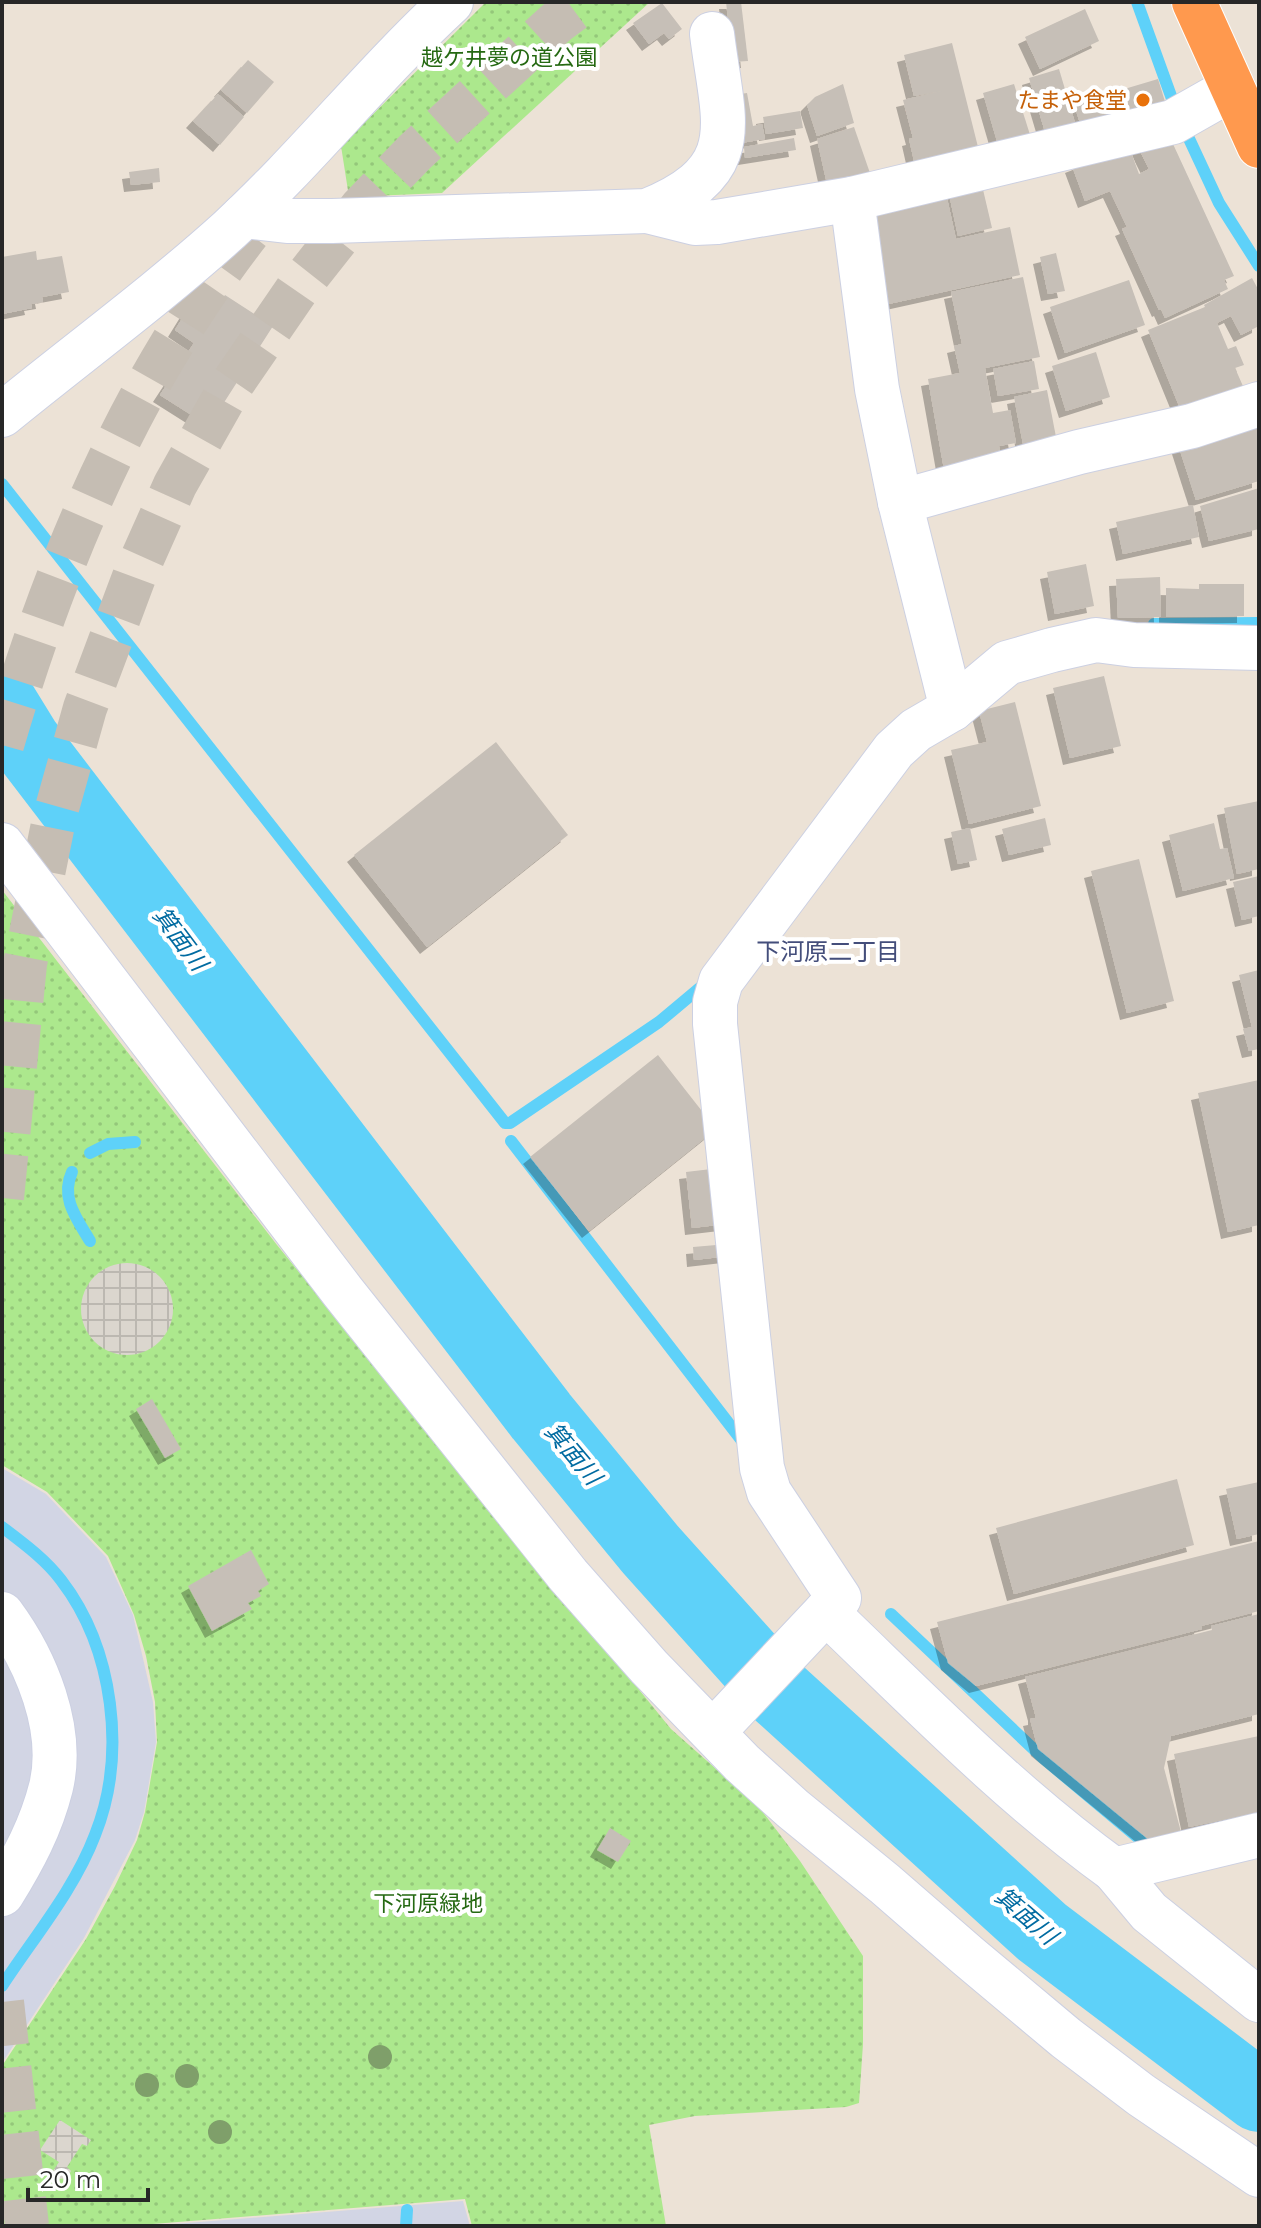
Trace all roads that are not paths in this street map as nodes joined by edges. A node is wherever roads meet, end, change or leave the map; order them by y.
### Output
1 (451, 2) edge
2 (1194, 2) edge
3 (712, 34) dead end
4 (1233, 88) junction
5 (1259, 146) edge
6 (852, 199) junction
7 (647, 211) junction
8 (244, 216) junction
9 (1259, 404) edge
10 (2, 415) edge
11 (900, 502) junction
12 (1259, 648) edge
13 (952, 709) junction
14 (2, 845) edge
15 (2, 1614) edge
16 (822, 1617) junction
17 (721, 1725) junction
18 (1259, 1835) edge
19 (1114, 1870) junction
20 (2, 1894) edge
21 (1259, 2000) edge
22 (1259, 2175) edge

1 - 8 street
2 - 4 highway
3 - 7 street
4 - 5 highway
4 - 6 street
6 - 7 street
6 - 11 street
7 - 8 street
8 - 10 street
9 - 11 street
11 - 13 street
12 - 13 street
13 - 16 street
14 - 17 street
15 - 20 street
16 - 17 street
16 - 19 street
17 - 22 street
18 - 19 street
19 - 21 street

